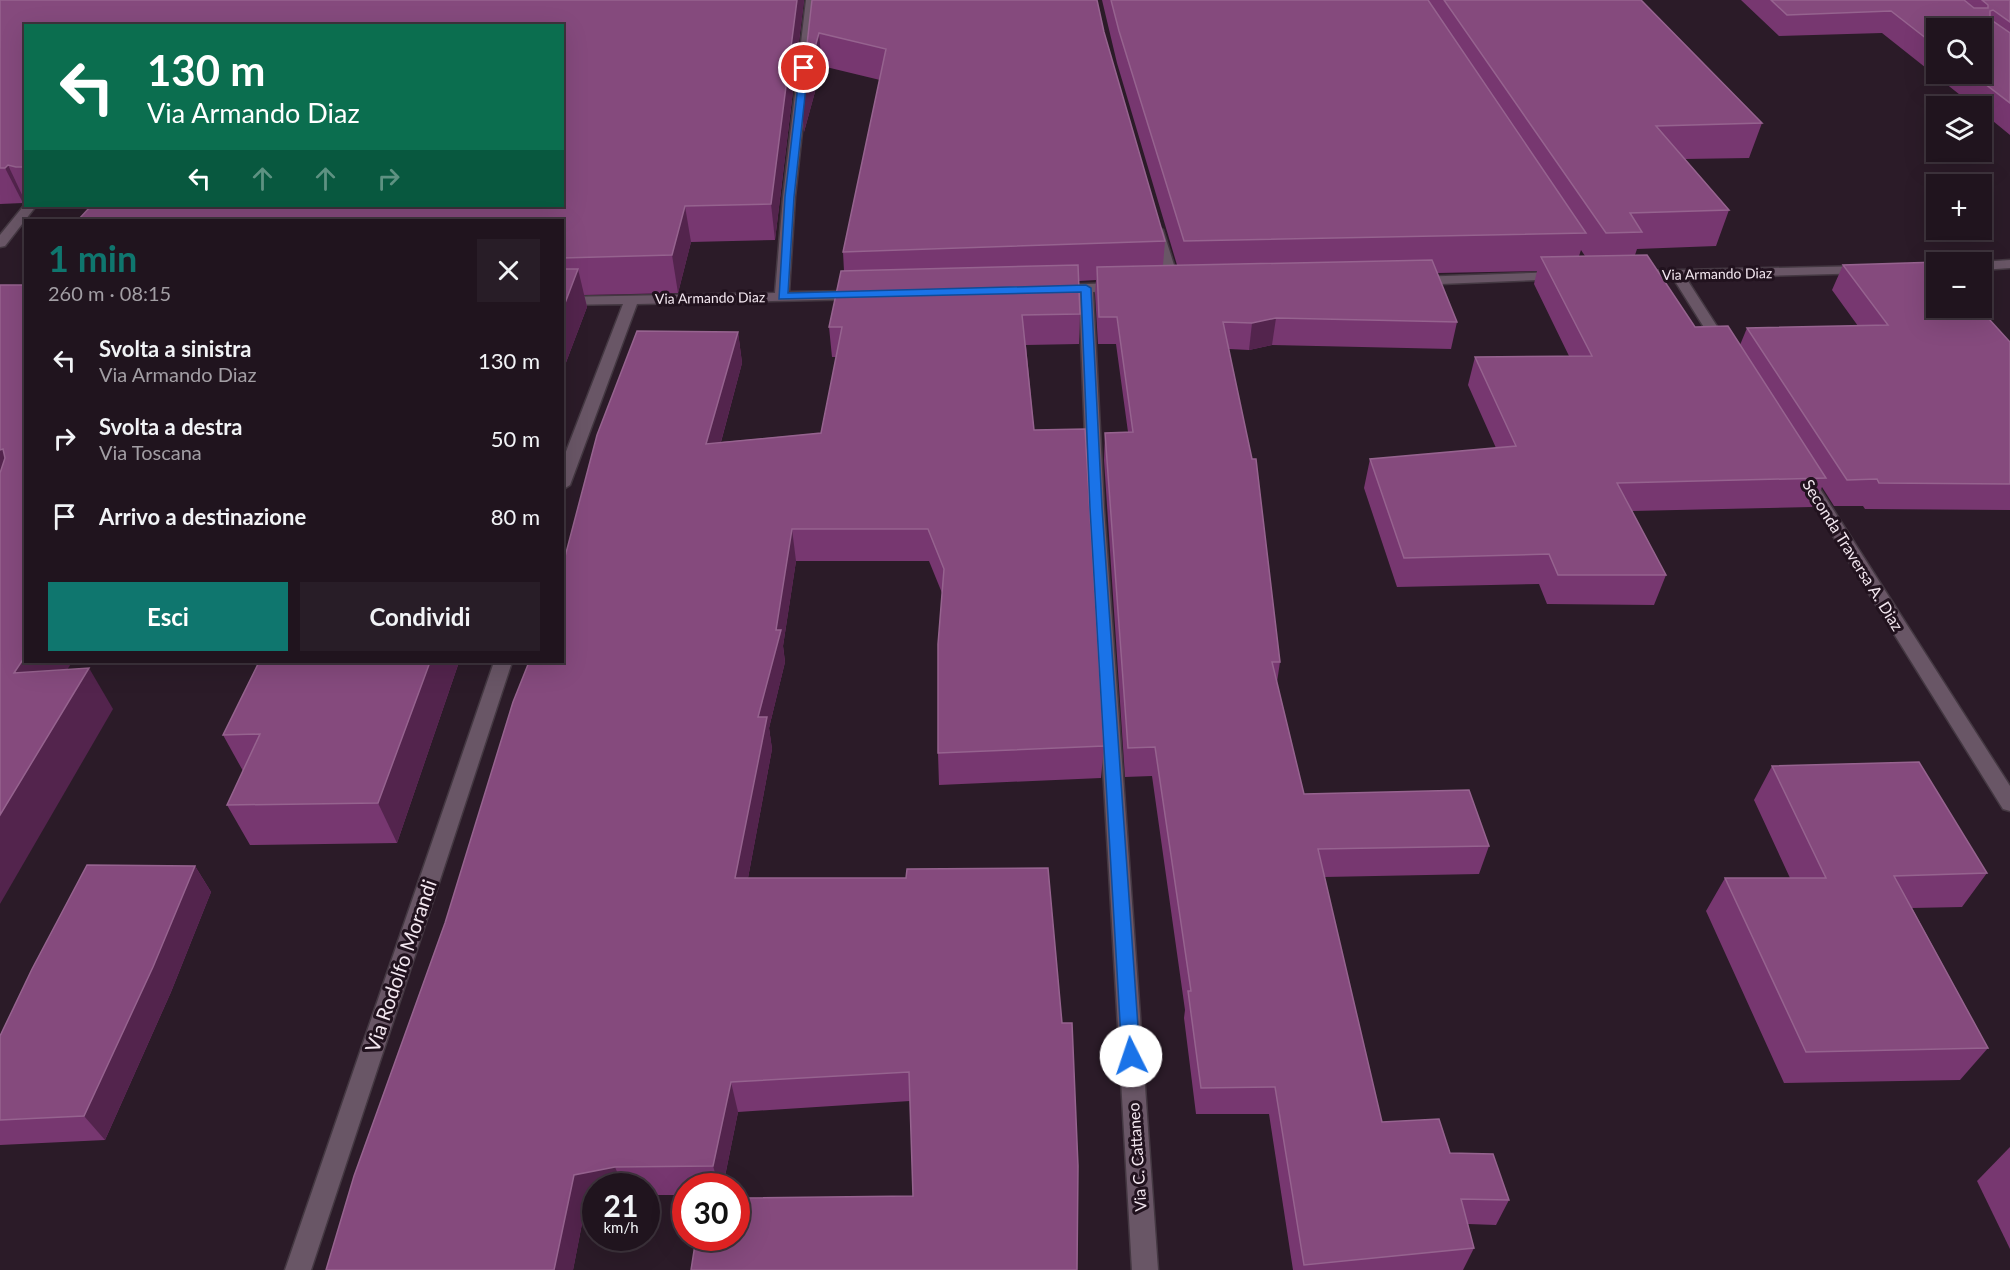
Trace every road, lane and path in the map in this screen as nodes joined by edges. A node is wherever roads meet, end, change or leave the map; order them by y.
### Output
1 (811, 0) edge
2 (29, 207) edge
3 (1154, 218) edge
4 (0, 243) edge
5 (2010, 264) edge
6 (1992, 265) edge
7 (1878, 269) edge
8 (1576, 275) edge
9 (1621, 275) edge
10 (1678, 276) junction
11 (1405, 281) edge
12 (1173, 284) edge
13 (1129, 286) edge
14 (1086, 288) junction
15 (1042, 290) edge
16 (873, 294) edge
17 (782, 297) junction
18 (631, 300) junction
19 (564, 301) edge
20 (1729, 357) edge
21 (1799, 468) edge
22 (564, 480) edge
23 (503, 663) edge
24 (2010, 803) edge
25 (298, 1270) edge
26 (1145, 1270) edge

1 - 17 street
2 - 4 street
3 - 12 street
5 - 6 street
7 - 10 street, Via Armando Diaz
8 - 11 street
9 - 10 street, Via Armando Diaz
10 - 20 street
13 - 14 street
14 - 15 street
14 - 26 street, Via C. Cattaneo
16 - 17 street, Via Armando Diaz
17 - 18 street, Via Armando Diaz
18 - 19 street, Via Armando Diaz
18 - 22 street
21 - 24 street, Seconda Traversa A. Diaz
23 - 25 street, Via Rodolfo Morandi

